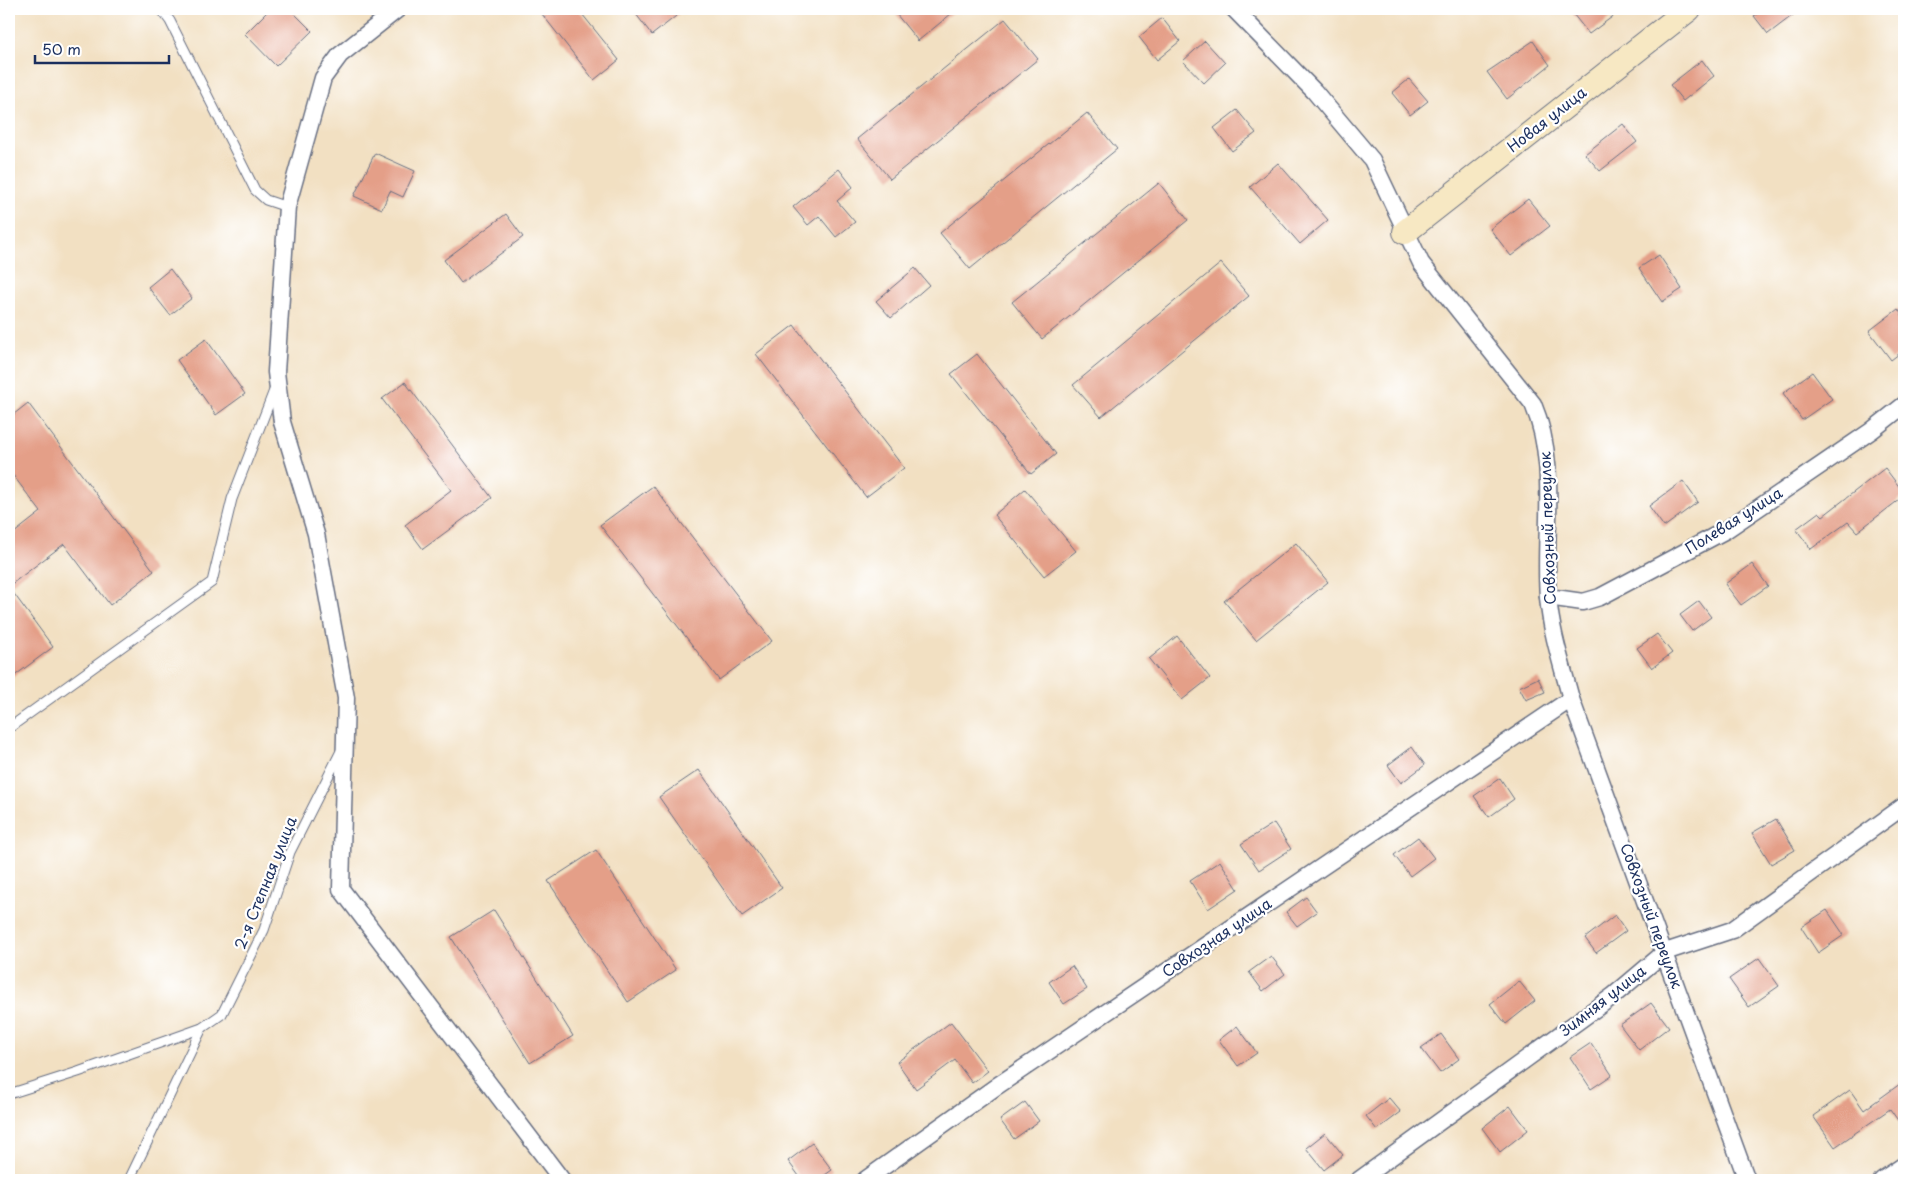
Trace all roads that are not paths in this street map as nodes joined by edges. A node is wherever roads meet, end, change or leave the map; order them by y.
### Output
1 (161, 9) edge
2 (398, 9) edge
3 (1234, 9) edge
4 (1689, 9) edge
5 (287, 207) junction
6 (1405, 232) junction
7 (276, 385) junction
8 (1904, 405) edge
9 (1548, 597) junction
10 (1571, 699) junction
11 (9, 728) edge
12 (344, 746) junction
13 (1904, 806) edge
14 (1665, 952) junction
15 (202, 1028) junction
16 (9, 1094) edge
17 (1904, 1165) edge
18 (129, 1180) edge
19 (562, 1180) edge
20 (865, 1180) edge
21 (1359, 1180) edge
22 (1748, 1180) edge
23 (1882, 1180) edge

1 - 5 lane
2 - 5 street
3 - 6 street, Совхозный переулок
4 - 6 street, Новая улица
5 - 7 street
6 - 9 street, Совхозный переулок
7 - 11 lane
7 - 12 street
8 - 9 street, Полевая улица
9 - 10 street, Совхозный переулок
10 - 14 street, Совхозный переулок
10 - 20 street, Совхозная улица
12 - 15 lane, 2-я Степная улица
12 - 19 street
13 - 14 street, Зимняя улица
14 - 21 street, Зимняя улица
14 - 22 street, Совхозный переулок
15 - 16 lane, 2-я Степная улица
15 - 18 lane
17 - 23 street

